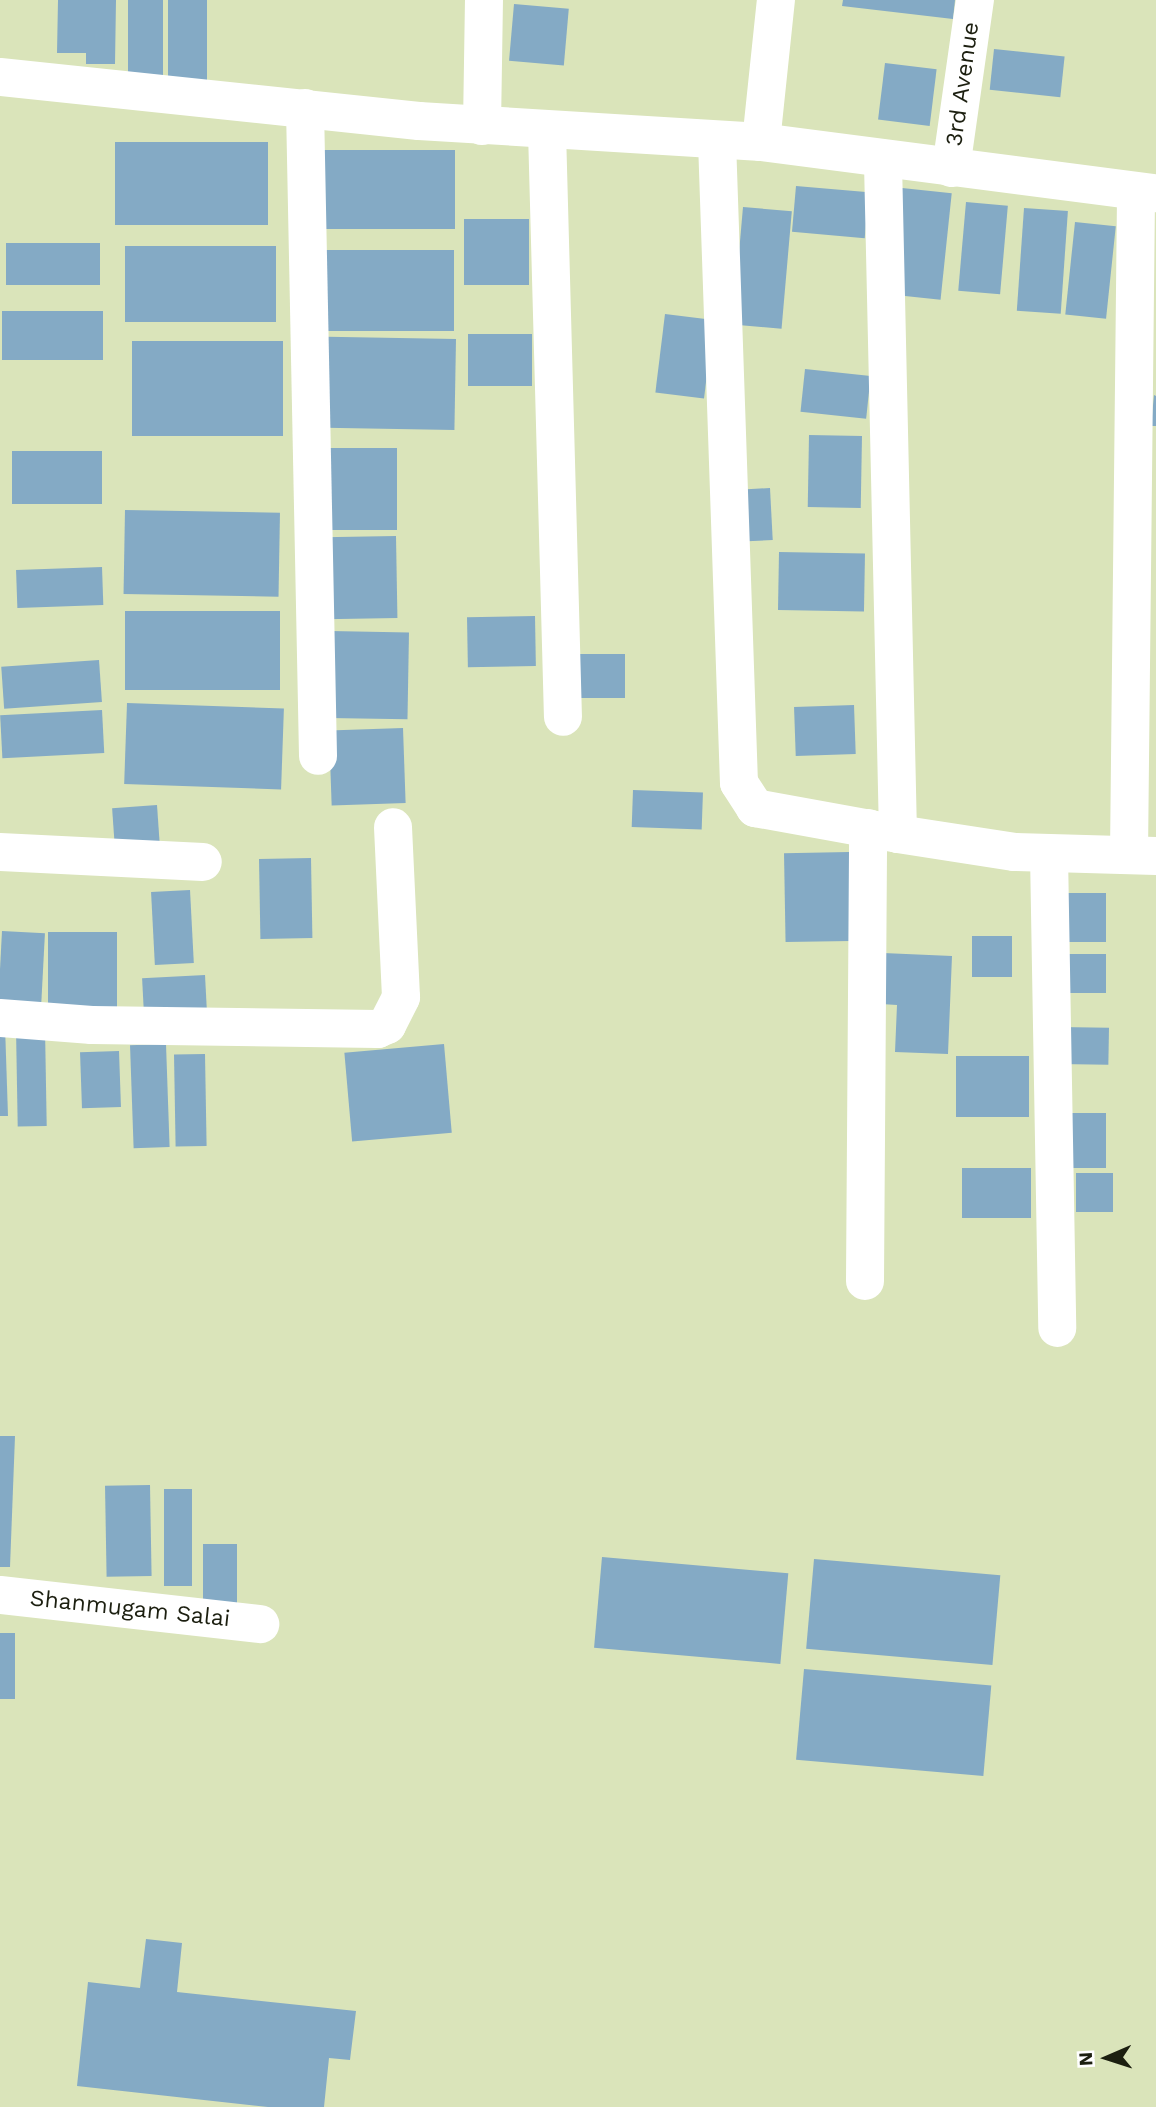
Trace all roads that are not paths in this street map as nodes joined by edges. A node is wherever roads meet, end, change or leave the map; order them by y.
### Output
1 (484, 0) edge
2 (776, 0) edge
3 (975, 0) edge
4 (0, 77) edge
5 (305, 108) junction
6 (482, 126) junction
7 (547, 131) junction
8 (717, 141) junction
9 (761, 142) junction
10 (883, 161) junction
11 (951, 168) junction
12 (1146, 192) edge
13 (563, 717) dead end
14 (318, 756) dead end
15 (393, 827) dead end
16 (883, 831) junction
17 (0, 852) edge
18 (1049, 854) junction
19 (1142, 855) edge
20 (203, 862) dead end
21 (0, 1018) edge
22 (865, 1281) dead end
23 (1057, 1328) dead end
24 (0, 1595) edge
25 (260, 1624) dead end

1 - 6 street
2 - 9 street
3 - 11 street, 3rd Avenue
4 - 5 street
5 - 6 street
5 - 14 street
6 - 7 street
7 - 8 street
7 - 13 street
8 - 9 street
8 - 16 street
9 - 10 street
10 - 11 street
10 - 16 street
11 - 12 street
12 - 19 street
15 - 21 street
16 - 18 street
16 - 22 street
17 - 20 street
18 - 19 street
18 - 23 street
24 - 25 street, Shanmugam Salai

